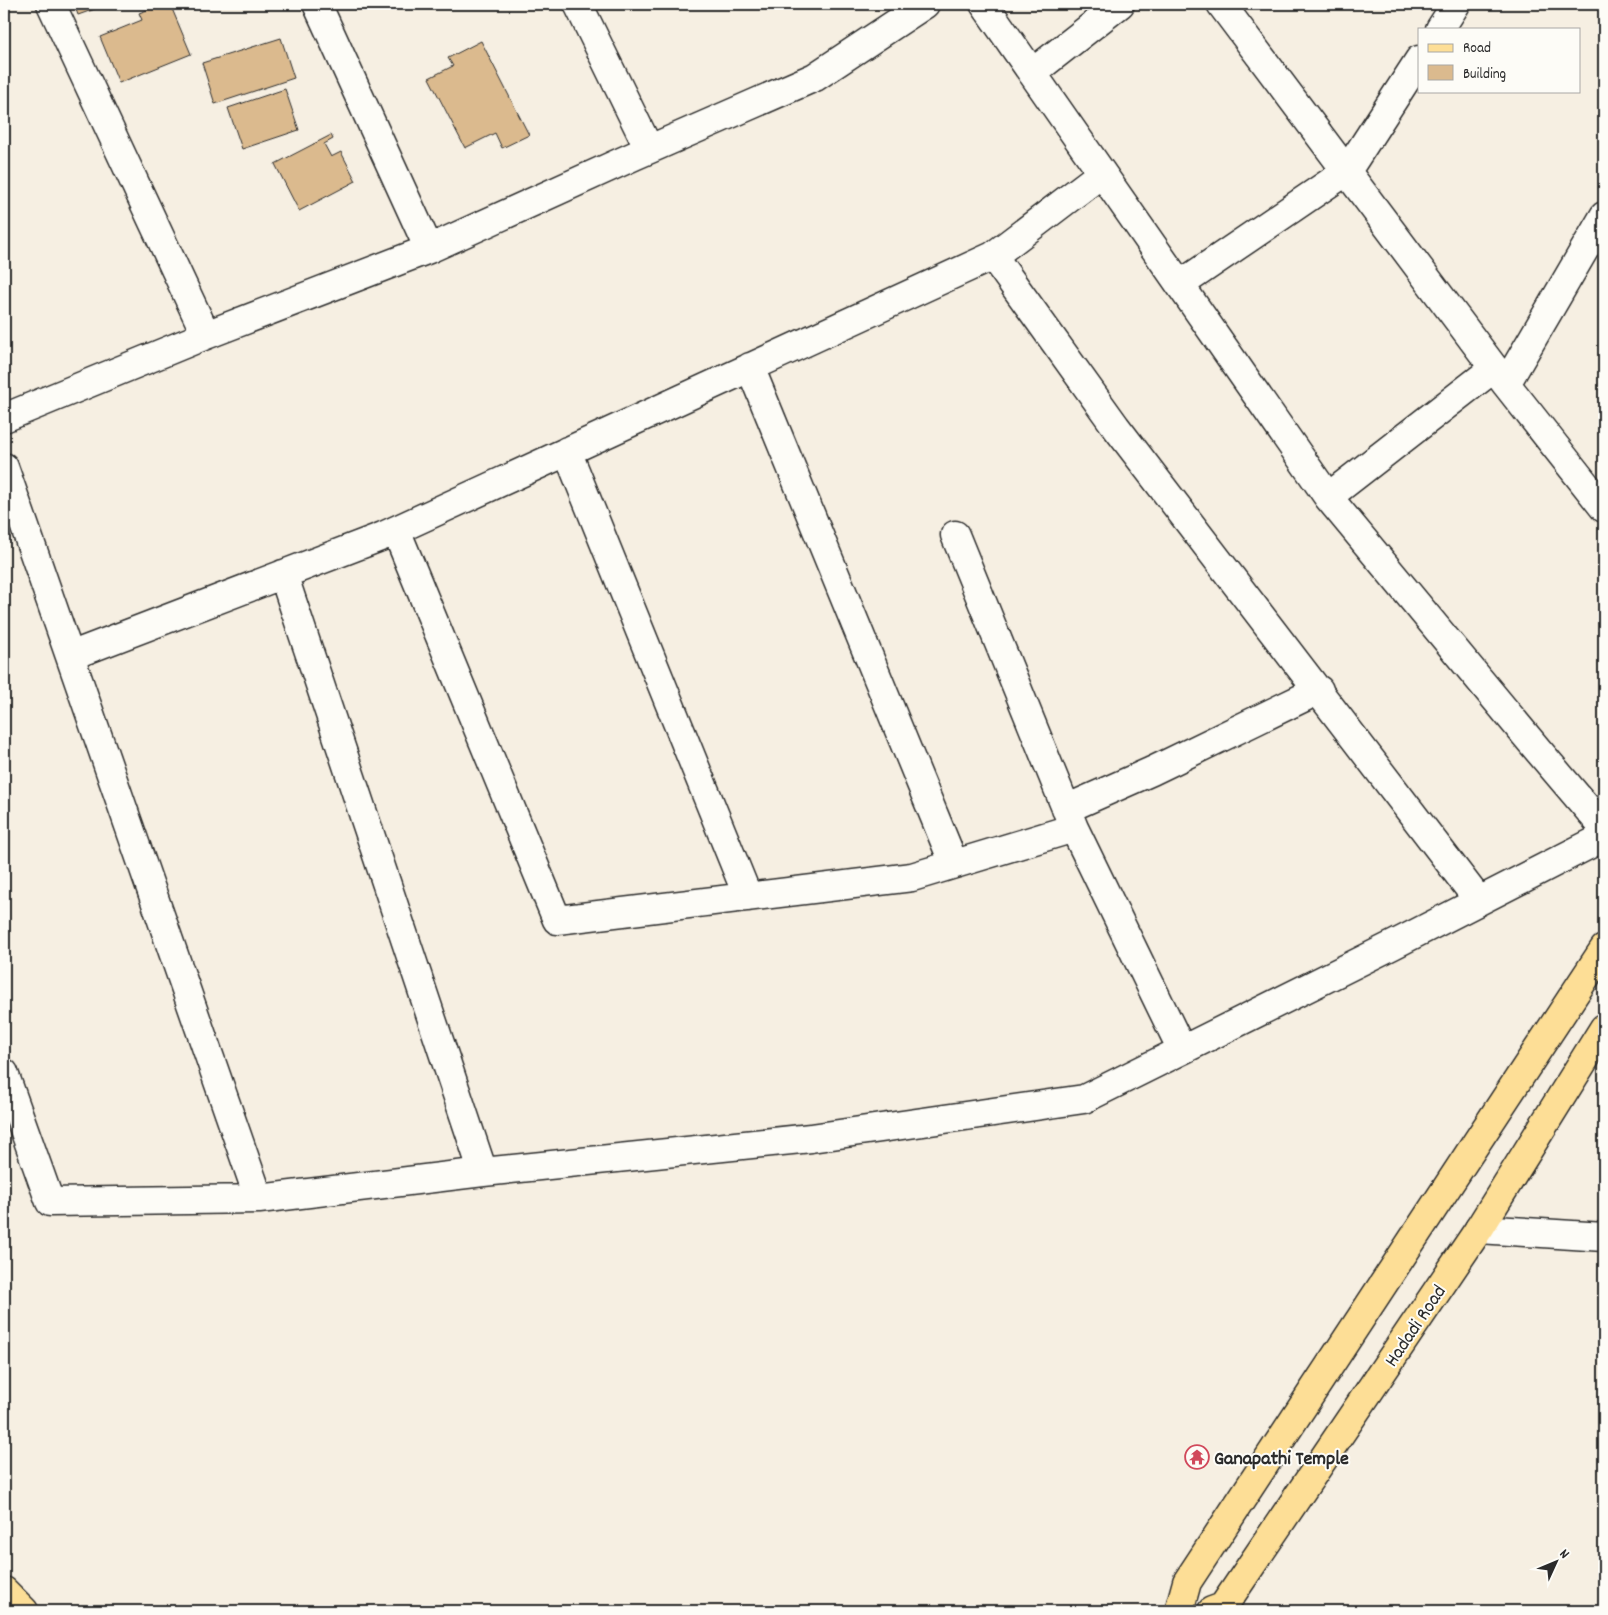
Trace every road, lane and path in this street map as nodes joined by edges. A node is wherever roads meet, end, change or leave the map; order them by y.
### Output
1 (51, 4) edge
2 (316, 4) edge
3 (578, 4) edge
4 (925, 4) edge
5 (984, 4) edge
6 (1120, 4) edge
7 (1221, 4) edge
8 (1456, 4) edge
9 (1441, 28) edge
10 (1418, 62) edge
11 (1032, 73) junction
12 (649, 149) junction
13 (1347, 171) junction
14 (1102, 173) junction
15 (1604, 216) edge
16 (429, 249) junction
17 (993, 256) junction
18 (1181, 284) junction
19 (206, 335) junction
20 (750, 367) junction
21 (1500, 376) junction
22 (4, 418) edge
23 (567, 451) junction
24 (4, 467) edge
25 (1328, 497) junction
26 (1604, 508) edge
27 (396, 530) junction
28 (955, 535) dead end
29 (283, 574) junction
30 (70, 656) junction
31 (1319, 690) junction
32 (1070, 818) junction
33 (1604, 828) edge
34 (1604, 837) edge
35 (954, 864) junction
36 (748, 897) junction
37 (1479, 901) junction
38 (1604, 949) edge
39 (1604, 1028) edge
40 (1182, 1050) junction
41 (4, 1073) edge
42 (483, 1172) junction
43 (259, 1198) junction
44 (1479, 1229) junction
45 (1604, 1237) edge
46 (4, 1591) edge
47 (24, 1611) edge
48 (1179, 1611) edge
49 (1212, 1611) edge

1 - 19 street
2 - 16 street
3 - 12 street
4 - 12 street
5 - 11 street
6 - 11 street
7 - 13 street
8 - 9 street
10 - 13 street
11 - 14 street
12 - 16 street
13 - 18 street
13 - 21 street
14 - 17 street
14 - 18 street
15 - 21 street
16 - 19 street
17 - 20 street
17 - 31 street
18 - 25 street
19 - 22 street
20 - 23 street
20 - 35 street
21 - 25 street
21 - 26 street
23 - 27 street
23 - 36 street
24 - 30 street
25 - 33 street
27 - 29 street
27 - 36 street
28 - 32 street
29 - 30 street
29 - 42 street
30 - 43 street
31 - 32 street
31 - 37 street
32 - 35 street
32 - 40 street
34 - 37 street
35 - 36 street
37 - 40 street
38 - 48 main road
39 - 44 main road, Hadadi Road
40 - 42 street
41 - 43 street
42 - 43 street
44 - 45 street
44 - 49 main road, Hadadi Road
46 - 47 main road

